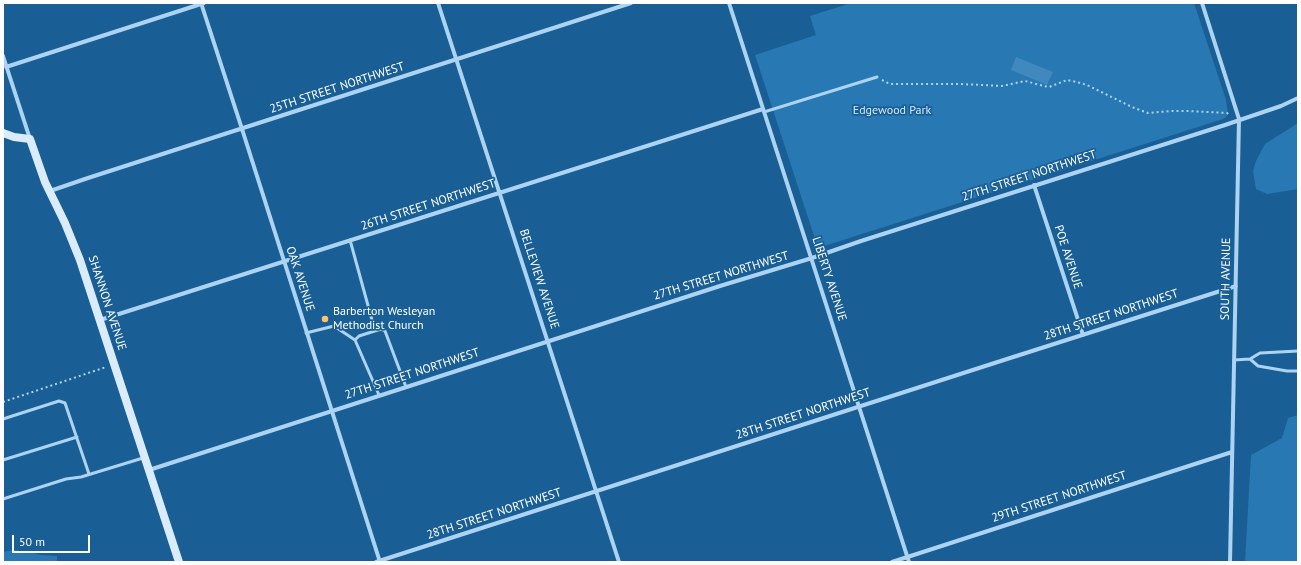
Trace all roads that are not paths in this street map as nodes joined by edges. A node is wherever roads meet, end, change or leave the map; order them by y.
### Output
1 (202, 3) edge
2 (438, 3) edge
3 (631, 3) edge
4 (729, 3) edge
5 (1202, 3) edge
6 (3, 56) edge
7 (457, 60) junction
8 (6, 67) junction
9 (877, 77) road end
10 (1298, 98) edge
11 (763, 110) junction
12 (1239, 119) junction
13 (242, 129) junction
14 (3, 133) edge
15 (30, 139) junction
16 (1034, 185) junction
17 (49, 192) junction
18 (500, 192) junction
19 (350, 240) junction
20 (812, 258) junction
21 (284, 261) junction
22 (1236, 286) junction
23 (100, 320) junction
24 (375, 331) junction
25 (306, 333) junction
26 (1083, 335) junction
27 (356, 340) junction
28 (548, 342) junction
29 (1298, 351) edge
30 (1250, 359) junction
31 (1234, 360) junction
32 (1298, 371) edge
33 (406, 387) junction
34 (379, 396) junction
35 (859, 406) junction
36 (331, 411) junction
37 (3, 420) edge
38 (77, 437) junction
39 (1232, 452) junction
40 (145, 457) junction
41 (3, 460) edge
42 (149, 470) junction
43 (89, 474) junction
44 (597, 492) junction
45 (3, 499) edge
46 (908, 557) junction
47 (179, 562) edge
48 (378, 562) edge
49 (619, 562) edge
50 (892, 562) edge
51 (909, 562) edge
52 (1230, 562) edge

1 - 8 street
1 - 13 street, OAK AVENUE
2 - 7 street, BELLEVIEW AVENUE
3 - 7 street, 25TH STREET NORTHWEST
4 - 11 street, LIBERTY AVENUE
5 - 12 street, SOUTH AVENUE
6 - 8 street, SHANNON AVENUE
7 - 13 street, 25TH STREET NORTHWEST
7 - 18 street, BELLEVIEW AVENUE
8 - 15 street, SHANNON AVENUE
9 - 11 lane
10 - 12 street, 27TH STREET NORTHWEST
11 - 18 street, 26TH STREET NORTHWEST
11 - 20 street, LIBERTY AVENUE
12 - 16 street, 27TH STREET NORTHWEST
12 - 22 street, SOUTH AVENUE
13 - 17 street, 25TH STREET NORTHWEST
13 - 21 street, OAK AVENUE
14 - 15 street
15 - 17 street, SHANNON AVENUE
16 - 20 street, 27TH STREET NORTHWEST
16 - 26 street, POE AVENUE
17 - 23 street, SHANNON AVENUE
18 - 19 street, 26TH STREET NORTHWEST
18 - 28 street, BELLEVIEW AVENUE
19 - 21 street, 26TH STREET NORTHWEST
19 - 24 lane
20 - 28 street, 27TH STREET NORTHWEST
20 - 35 street, LIBERTY AVENUE
21 - 23 street, 26TH STREET NORTHWEST
21 - 25 street, OAK AVENUE
22 - 26 street, 28TH STREET NORTHWEST
22 - 31 street, SOUTH AVENUE
23 - 40 street, SHANNON AVENUE
24 - 27 lane
24 - 33 lane
25 - 27 lane
25 - 36 street, OAK AVENUE
26 - 35 street, 28TH STREET NORTHWEST
27 - 34 lane
28 - 33 street, 27TH STREET NORTHWEST
28 - 44 street, BELLEVIEW AVENUE
29 - 30 lane
30 - 31 lane
30 - 32 lane
31 - 39 street, SOUTH AVENUE
33 - 34 street, 27TH STREET NORTHWEST
34 - 36 street, 27TH STREET NORTHWEST
35 - 44 street, 28TH STREET NORTHWEST
35 - 46 street, LIBERTY AVENUE
36 - 42 street, 27TH STREET NORTHWEST
36 - 48 street, OAK AVENUE
37 - 38 lane
38 - 41 lane
38 - 43 lane
39 - 46 street, 29TH STREET NORTHWEST
39 - 52 street, SOUTH AVENUE
40 - 42 street, SHANNON AVENUE
40 - 43 lane
42 - 47 street, SHANNON AVENUE
43 - 45 lane
44 - 48 street, 28TH STREET NORTHWEST
44 - 49 street, BELLEVIEW AVENUE
46 - 50 street, 29TH STREET NORTHWEST
46 - 51 street, LIBERTY AVENUE

